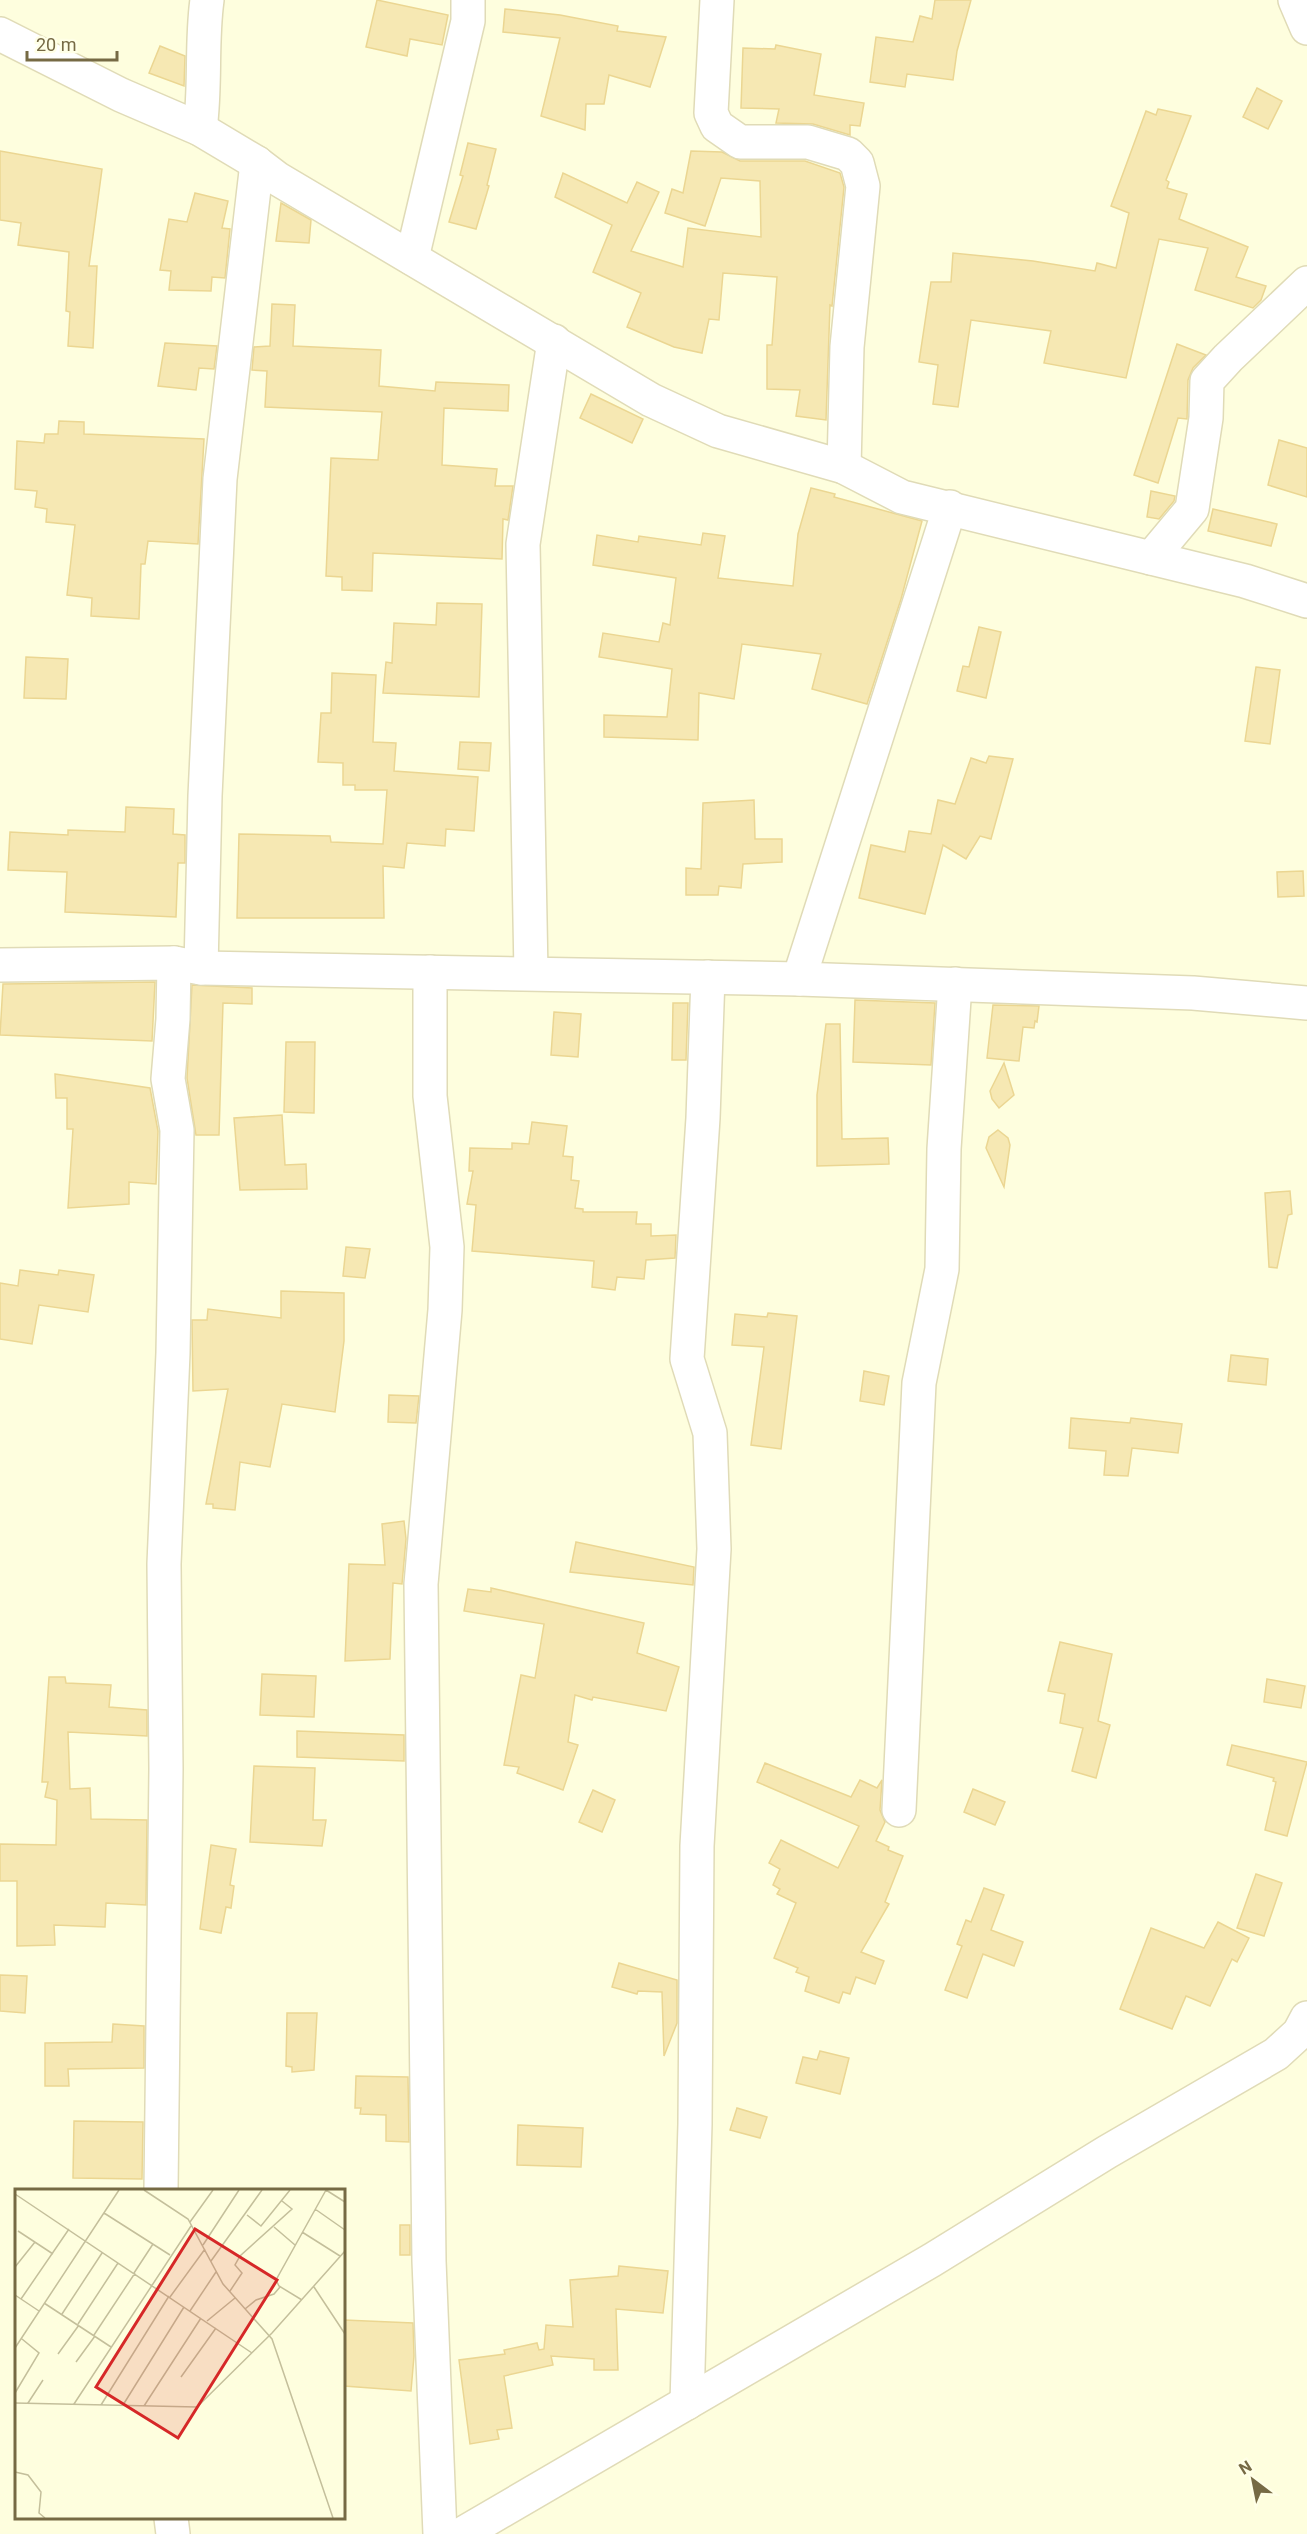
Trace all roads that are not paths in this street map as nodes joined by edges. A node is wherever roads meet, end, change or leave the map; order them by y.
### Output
1 (207, 0) edge
2 (468, 0) edge
3 (717, 0) edge
4 (1295, 0) edge
5 (1307, 28) edge
6 (0, 34) edge
7 (200, 129) junction
8 (257, 163) junction
9 (412, 258) junction
10 (1307, 283) edge
11 (554, 341) junction
12 (844, 466) junction
13 (950, 507) junction
14 (1151, 558) junction
15 (1307, 601) edge
16 (0, 965) edge
17 (188, 965) junction
18 (430, 972) junction
19 (531, 973) junction
20 (708, 977) junction
21 (799, 979) junction
22 (956, 984) junction
23 (1307, 1003) edge
24 (900, 1810) dead end
25 (1307, 2018) edge
26 (161, 2189) edge
27 (687, 2403) junction
28 (171, 2519) edge
29 (173, 2534) edge
30 (440, 2534) edge
31 (462, 2534) edge

1 - 7 street
2 - 9 street
3 - 12 street
4 - 5 street
6 - 7 street
7 - 8 street
8 - 9 street
8 - 17 street
9 - 11 street
10 - 14 street
11 - 12 street
11 - 19 street
12 - 13 street
13 - 14 street
13 - 21 street
14 - 15 street
16 - 17 street
17 - 18 street
17 - 26 street
18 - 19 street
18 - 30 street
19 - 20 street
20 - 21 street
20 - 27 street
21 - 22 street
22 - 23 street
22 - 24 street
25 - 27 street
27 - 31 street
28 - 29 street

